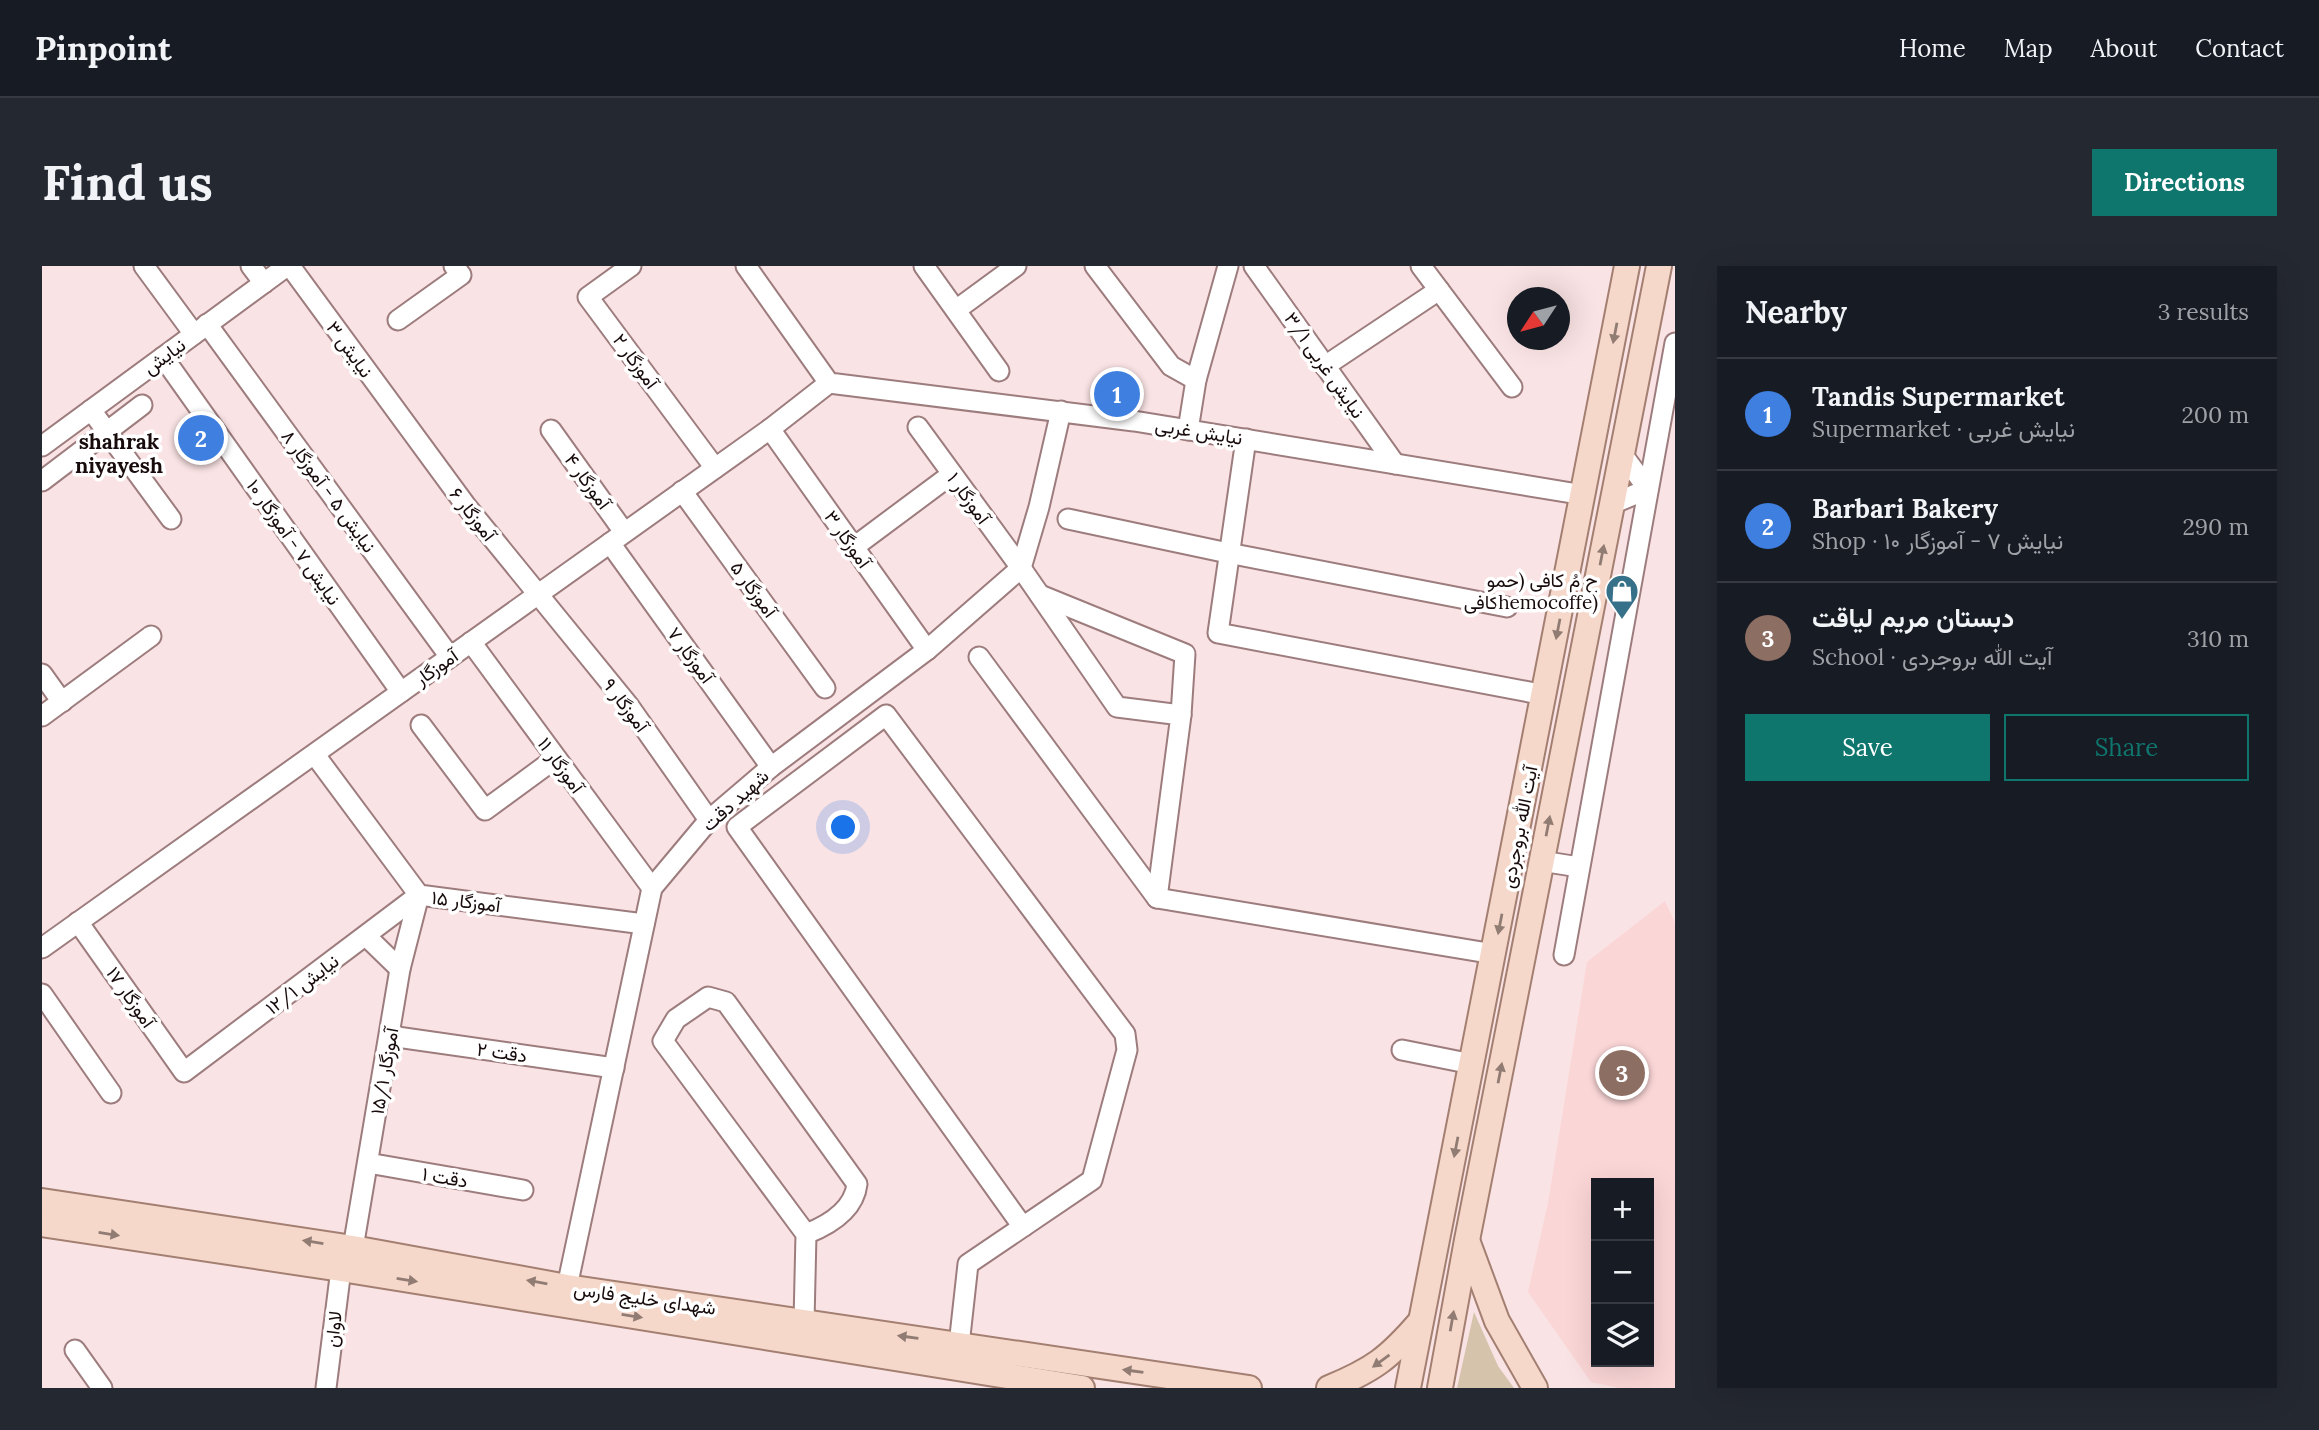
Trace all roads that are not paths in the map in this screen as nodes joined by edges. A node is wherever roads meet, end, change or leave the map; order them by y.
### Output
1 (144, 266) edge
2 (251, 266) edge
3 (288, 266) edge
4 (454, 266) edge
5 (631, 266) edge
6 (746, 266) edge
7 (924, 266) edge
8 (1016, 266) edge
9 (1095, 266) edge
10 (1228, 266) edge
11 (1254, 266) edge
12 (1421, 266) edge
13 (1627, 266) edge
14 (1659, 266) edge
15 (264, 283) junction
16 (1439, 290) junction
17 (956, 310) junction
18 (398, 320) dead end
19 (200, 329) junction
20 (1675, 343) edge
21 (163, 357) junction
22 (1325, 366) junction
23 (999, 371) dead end
24 (1196, 380) junction
25 (829, 383) junction
26 (1512, 387) dead end
27 (142, 405) dead end
28 (92, 410) junction
29 (1061, 411) junction
30 (918, 427) dead end
31 (770, 429) junction
32 (551, 430) dead end
33 (1188, 430) junction
34 (107, 431) junction
35 (411, 431) joint
36 (1246, 439) junction
37 (42, 446) edge
38 (1622, 454) junction
39 (1395, 464) junction
40 (715, 468) junction
41 (952, 474) junction
42 (42, 481) edge
43 (1648, 489) junction
44 (682, 491) junction
45 (1584, 495) junction
46 (1612, 503) junction
47 (171, 519) dead end
48 (1068, 519) dead end
49 (617, 538) junction
50 (854, 547) junction
51 (1228, 553) junction
52 (1021, 568) junction
53 (538, 594) junction
54 (1040, 596) junction
55 (1507, 607) dead end
56 (151, 636) dead end
57 (471, 642) junction
58 (927, 650) junction
59 (450, 657) junction
60 (979, 657) dead end
61 (42, 674) edge
62 (825, 688) dead end
63 (401, 692) junction
64 (1545, 695) junction
65 (62, 702) junction
66 (1181, 715) junction
67 (42, 716) edge
68 (421, 725) dead end
69 (315, 755) junction
70 (556, 758) junction
71 (771, 767) junction
72 (709, 820) junction
73 (1541, 862) junction
74 (1579, 867) junction
75 (652, 888) junction
76 (419, 895) junction
77 (1157, 898) junction
78 (78, 922) junction
79 (644, 924) junction
80 (366, 936) junction
81 (46, 938) edge
82 (1494, 954) junction
83 (1564, 955) dead end
84 (400, 969) junction
85 (42, 994) edge
86 (390, 1036) junction
87 (1402, 1050) dead end
88 (1472, 1064) junction
89 (614, 1068) junction
90 (184, 1072) joint
91 (111, 1093) dead end
92 (368, 1163) junction
93 (523, 1190) dead end
94 (42, 1201) edge
95 (42, 1224) edge
96 (1023, 1227) junction
97 (806, 1234) junction
98 (1467, 1240) junction
99 (347, 1259) junction
100 (567, 1287) junction
101 (1422, 1319) junction
102 (804, 1322) junction
103 (745, 1324) junction
104 (959, 1345) junction
105 (75, 1350) dead end
106 (1414, 1357) junction
107 (1445, 1362) junction
108 (102, 1388) edge
109 (326, 1388) edge
110 (1082, 1388) edge
111 (1249, 1388) edge
112 (1329, 1388) edge
113 (1408, 1388) edge
114 (1440, 1388) edge
115 (1535, 1388) edge

1 - 19 street, نیایش ۵ - آموزگار ۸
2 - 15 street
3 - 15 street, نیایش
3 - 35 street, نیایش ۳
4 - 18 street
5 - 40 street, آموزگار ۲
6 - 25 street
7 - 17 street
8 - 17 street
9 - 24 street
10 - 24 street
11 - 22 street, نیایش غربی ۳/۱
12 - 16 street
13 -> 45 main road, آیت الله بروجردی
14 - 38 main road, آیت الله بروجردی
15 - 19 street, نیایش
16 - 22 street
16 - 26 street
17 - 23 street
19 - 21 street, نیایش
19 - 59 street, نیایش ۵ - آموزگار ۸
20 - 43 street
21 - 28 street, نیایش
21 - 63 street, نیایش ۷ - آموزگار ۱۰
22 - 39 street, نیایش غربی ۳/۱
24 - 33 street
25 - 29 street, نیایش غربی
25 - 31 street, آموزگار
27 - 34 street
28 - 34 street
28 - 37 street, نیایش
29 - 33 street, نیایش غربی
29 - 52 street
30 - 41 street, آموزگار ۱
31 - 40 street, آموزگار
31 - 50 street, آموزگار ۳
32 - 49 street, آموزگار ۴
33 - 36 street, نیایش غربی
34 - 42 street
34 - 47 street
35 - 53 street, آموزگار ۶
36 - 39 street, نیایش غربی
36 - 51 street
38 - 43 street
38 - 46 main road, آیت الله بروجردی
39 - 45 street, نیایش غربی
40 - 44 street, آموزگار
41 - 50 street
41 - 52 street, آموزگار ۱
43 - 46 street
43 - 74 street
44 - 49 street, آموزگار
44 - 62 street, آموزگار ۵
45 -> 64 main road, آیت الله بروجردی
73 -> 46 main road, آیت الله بروجردی
48 - 51 street
49 - 53 street, آموزگار
49 - 71 street, آموزگار ۷
50 - 58 street, آموزگار ۳
51 - 55 street
51 - 64 street
52 - 54 street, آموزگار ۱
52 - 58 street, شهید دقت
53 - 57 street, آموزگار
53 - 72 street, آموزگار ۹
54 - 66 street, آموزگار ۱
54 - 66 street
56 - 65 street
57 - 59 street, آموزگار
57 - 70 street, آموزگار ۱۱
58 - 71 street, شهید دقت
59 - 63 street, آموزگار
60 - 77 street
61 - 65 street
63 - 69 street, آموزگار
64 -> 82 main road, آیت الله بروجردی
65 - 67 street
66 - 77 street
68 - 70 street
69 - 76 street, آموزگار ۱۵
69 - 78 street, آموزگار
70 - 75 street, آموزگار ۱۱
71 - 72 street, شهید دقت
72 - 75 street, شهید دقت
73 - 74 street
98 -> 73 main road, آیت الله بروجردی
74 - 83 street
75 - 79 street, شهید دقت
76 - 79 street, آموزگار ۱۵
76 - 80 street, نیایش ۱۲/۱
76 - 84 street, آموزگار ۱۵/۱
77 - 82 street
78 - 81 street, آموزگار
78 - 90 street, آموزگار ۱۷
79 - 89 street, شهید دقت
80 - 84 street
80 - 90 street, نیایش ۱۲/۱
82 - 88 main road, آیت الله بروجردی
84 - 86 street, آموزگار ۱۵/۱
85 - 91 street
86 - 89 street, دقت ۲
86 - 92 street, آموزگار ۱۵/۱
87 - 88 street
88 -> 101 main road, آیت الله بروجردی
89 - 100 street, شهید دقت
92 - 93 street, دقت ۱
92 - 99 street, آموزگار ۱۵/۱
99 -> 94 main road, شهدای خلیج فارس
95 -> 99 main road, شهدای خلیج فارس
96 - 96 street
96 - 104 street
97 - 97 street
97 - 102 street
107 -> 98 main road, آیت الله بروجردی
98 - 115 main road
100 -> 99 main road, شهدای خلیج فارس
99 -> 103 main road, شهدای خلیج فارس
99 - 109 street, لاوان
100 - 103 main road, شهدای خلیج فارس
101 - 106 main road, آیت الله بروجردی
101 -> 112 main road
102 - 103 main road, شهدای خلیج فارس
104 -> 102 main road, شهدای خلیج فارس
103 - 110 main road, شهدای خلیج فارس
111 -> 104 main road, شهدای خلیج فارس
105 - 108 street
106 - 107 main road
106 - 113 main road, آیت الله بروجردی
107 - 114 main road, آیت الله بروجردی

